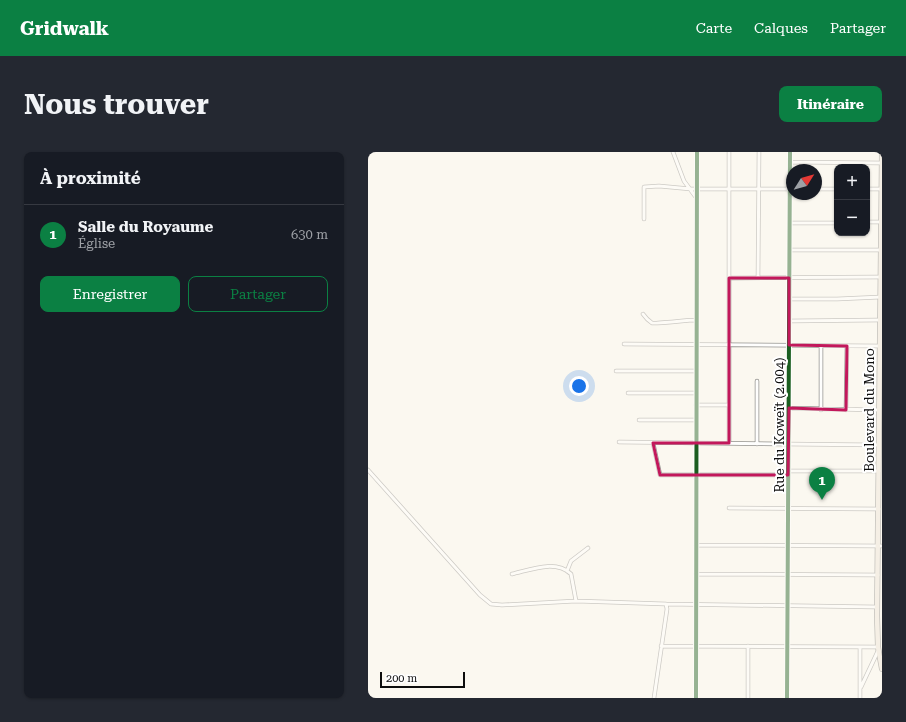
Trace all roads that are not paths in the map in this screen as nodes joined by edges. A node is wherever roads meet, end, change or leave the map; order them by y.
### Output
1 (673, 152) edge
2 (696, 152) edge
3 (729, 152) edge
4 (759, 152) edge
5 (790, 152) edge
6 (882, 152) edge
7 (790, 162) joint
8 (882, 163) edge
9 (729, 188) junction
10 (690, 189) junction
11 (696, 189) junction
12 (759, 189) junction
13 (786, 189) edge
14 (822, 189) edge
15 (834, 189) edge
16 (870, 189) edge
17 (882, 189) edge
18 (696, 198) junction
19 (791, 200) edge
20 (644, 219) dead end
21 (870, 222) edge
22 (882, 222) edge
23 (834, 223) edge
24 (790, 224) junction
25 (790, 250) junction
26 (881, 250) junction
27 (729, 278) junction
28 (758, 278) junction
29 (789, 278) junction
30 (881, 278) junction
31 (881, 297) junction
32 (789, 299) junction
33 (643, 314) dead end
34 (881, 318) edge
35 (696, 320) junction
36 (789, 321) junction
37 (624, 344) dead end
38 (696, 345) junction
39 (729, 345) junction
40 (789, 345) junction
41 (822, 346) junction
42 (847, 346) junction
43 (881, 346) edge
44 (881, 367) edge
45 (616, 371) dead end
46 (696, 371) junction
47 (757, 381) dead end
48 (882, 381) edge
49 (628, 393) dead end
50 (696, 394) junction
51 (881, 400) edge
52 (696, 405) junction
53 (729, 405) junction
54 (789, 408) junction
55 (821, 410) junction
56 (846, 410) junction
57 (879, 410) junction
58 (639, 420) dead end
59 (696, 420) junction
60 (619, 442) dead end
61 (653, 443) junction
62 (696, 443) junction
63 (729, 443) junction
64 (757, 444) junction
65 (788, 444) junction
66 (879, 445) junction
67 (368, 470) edge
68 (788, 471) junction
69 (879, 471) junction
70 (696, 475) junction
71 (788, 475) junction
72 (881, 489) edge
73 (729, 508) dead end
74 (879, 509) junction
75 (788, 510) junction
76 (696, 545) junction
77 (788, 545) junction
78 (880, 546) edge
79 (588, 548) dead end
80 (567, 571) junction
81 (512, 574) dead end
82 (696, 574) junction
83 (788, 575) junction
84 (878, 575) junction
85 (576, 601) junction
86 (666, 604) junction
87 (696, 605) junction
88 (788, 606) junction
89 (877, 607) junction
90 (881, 626) edge
91 (696, 645) junction
92 (661, 646) junction
93 (748, 646) junction
94 (787, 646) junction
95 (860, 647) junction
96 (878, 649) junction
97 (882, 659) edge
98 (882, 668) edge
99 (861, 689) junction
100 (654, 698) edge
101 (696, 698) edge
102 (748, 698) edge
103 (787, 698) edge
104 (860, 698) edge

1 - 10 street
2 - 11 street
3 - 9 street
4 - 12 street
5 - 7 street, Rue du Koweït (2.004)
6 - 8 main road, Boulevard du Mono
7 - 8 street
8 - 17 main road, Boulevard du Mono
9 - 11 street
9 - 12 street
9 - 27 street
10 - 11 street
10 - 18 street
10 - 20 street
11 - 18 street
12 - 13 street
12 - 28 street
14 - 15 street
16 - 17 street
17 - 22 main road, Boulevard du Mono
18 - 35 street
19 - 24 street, Rue du Koweït (2.004)
21 - 22 street
22 - 26 main road, Boulevard du Mono
23 - 24 street
24 - 25 street, Rue du Koweït (2.004)
25 - 26 street
25 - 29 street, Rue du Koweït (2.004)
26 - 30 main road, Boulevard du Mono
27 - 28 street
27 - 39 street
28 - 29 street
29 - 30 street
29 - 32 street, Rue du Koweït (2.004)
30 - 31 main road, Boulevard du Mono
31 - 32 street
31 - 34 main road, Boulevard du Mono
32 - 36 street, Rue du Koweït (2.004)
33 - 35 street
34 - 36 street
34 - 43 main road, Boulevard du Mono
35 - 38 street
36 - 40 street, Rue du Koweït (2.004)
37 - 38 street
38 - 39 street
38 - 46 street
39 - 40 street
39 - 53 street
40 - 41 street
40 - 54 street, Rue du Koweït (2.004)
41 - 42 street
41 - 55 street
42 - 43 street
42 - 56 street
43 - 44 main road, Boulevard du Mono
44 - 51 main road, Boulevard du Mono
45 - 46 street
46 - 50 street
47 - 64 street
48 - 51 main road, Boulevard du Mono
49 - 50 street
50 - 52 street
51 - 57 main road, Boulevard du Mono
51 - 72 main road, Boulevard du Mono
52 - 53 street
52 - 59 street
53 - 63 street
54 - 55 street
54 - 65 street, Rue du Koweït (2.004)
55 - 56 street
56 - 57 street
57 - 66 main road, Boulevard du Mono
58 - 59 street
59 - 62 street
60 - 61 street
61 - 62 street
61 - 70 street
62 - 63 street
62 - 70 street
63 - 64 street
64 - 65 street
65 - 66 street
65 - 68 street, Rue du Koweït (2.004)
66 - 69 main road, Boulevard du Mono
67 - 85 street
68 - 69 street
68 - 71 street, Rue du Koweït (2.004)
69 - 72 main road, Boulevard du Mono
70 - 71 street
70 - 76 street
71 - 75 street, Rue du Koweït (2.004)
72 - 74 main road, Boulevard du Mono
72 - 78 main road, Boulevard du Mono
73 - 75 street
74 - 75 street
74 - 78 main road, Boulevard du Mono
75 - 77 street, Rue du Koweït (2.004)
76 - 77 street
76 - 82 street
77 - 78 street
77 - 83 street, Rue du Koweït (2.004)
78 - 84 main road, Boulevard du Mono
78 - 90 main road, Boulevard du Mono
79 - 80 street
80 - 81 street
80 - 85 street
82 - 83 street
82 - 87 street
83 - 84 street
83 - 88 street, Rue du Koweït (2.004)
84 - 89 main road, Boulevard du Mono
85 - 86 street
86 - 87 street
86 - 92 street
87 - 88 street
87 - 91 street
88 - 89 street
88 - 94 street, Rue du Koweït (2.004)
89 - 96 main road, Boulevard du Mono
90 - 97 main road, Boulevard du Mono
91 - 92 street
91 - 93 street
91 - 101 street
92 - 100 street
93 - 94 street
93 - 102 street
94 - 95 street
94 - 103 street, Rue du Koweït (2.004)
95 - 96 street
95 - 99 street
96 - 98 main road, Boulevard du Mono
96 - 99 street
99 - 104 street

